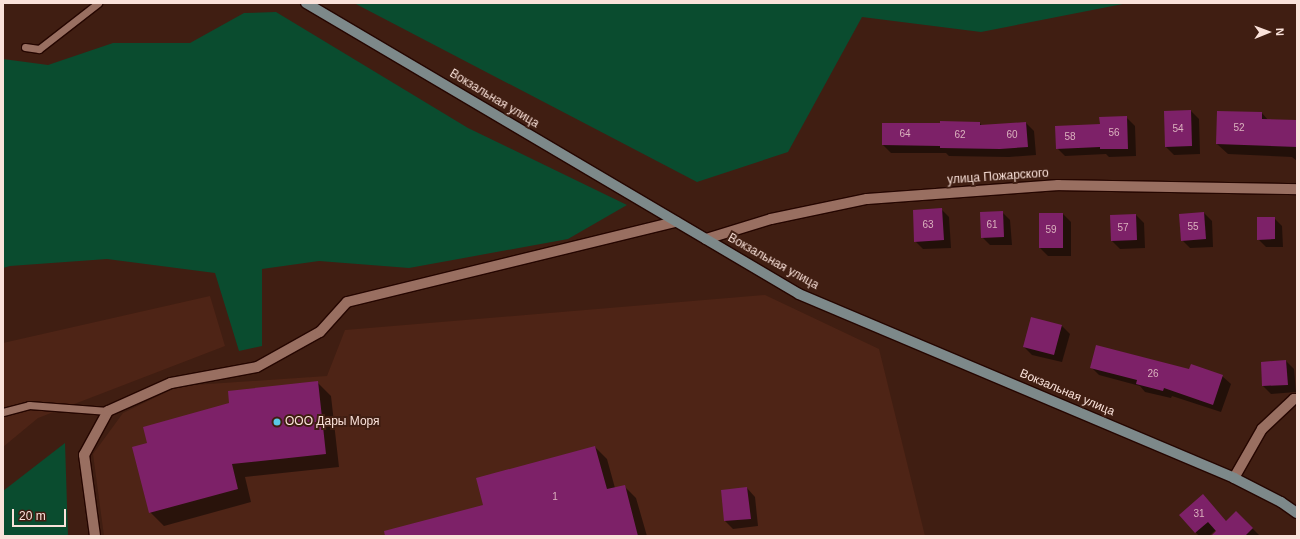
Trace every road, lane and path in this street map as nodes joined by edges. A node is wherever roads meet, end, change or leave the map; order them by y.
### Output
1 (98, 3) edge
2 (306, 3) edge
3 (25, 47) dead end
4 (1297, 189) edge
5 (676, 222) junction
6 (706, 240) junction
7 (1297, 399) edge
8 (108, 411) junction
9 (3, 412) edge
10 (1234, 478) junction
11 (1297, 512) edge
12 (95, 536) edge

1 - 3 lane
2 - 5 street, Вокзальная улица
4 - 6 street, улица Пожарского
5 - 6 street, Вокзальная улица
5 - 8 street
6 - 10 street, Вокзальная улица
7 - 10 street
8 - 9 lane
8 - 12 street
10 - 11 street, Вокзальная улица

